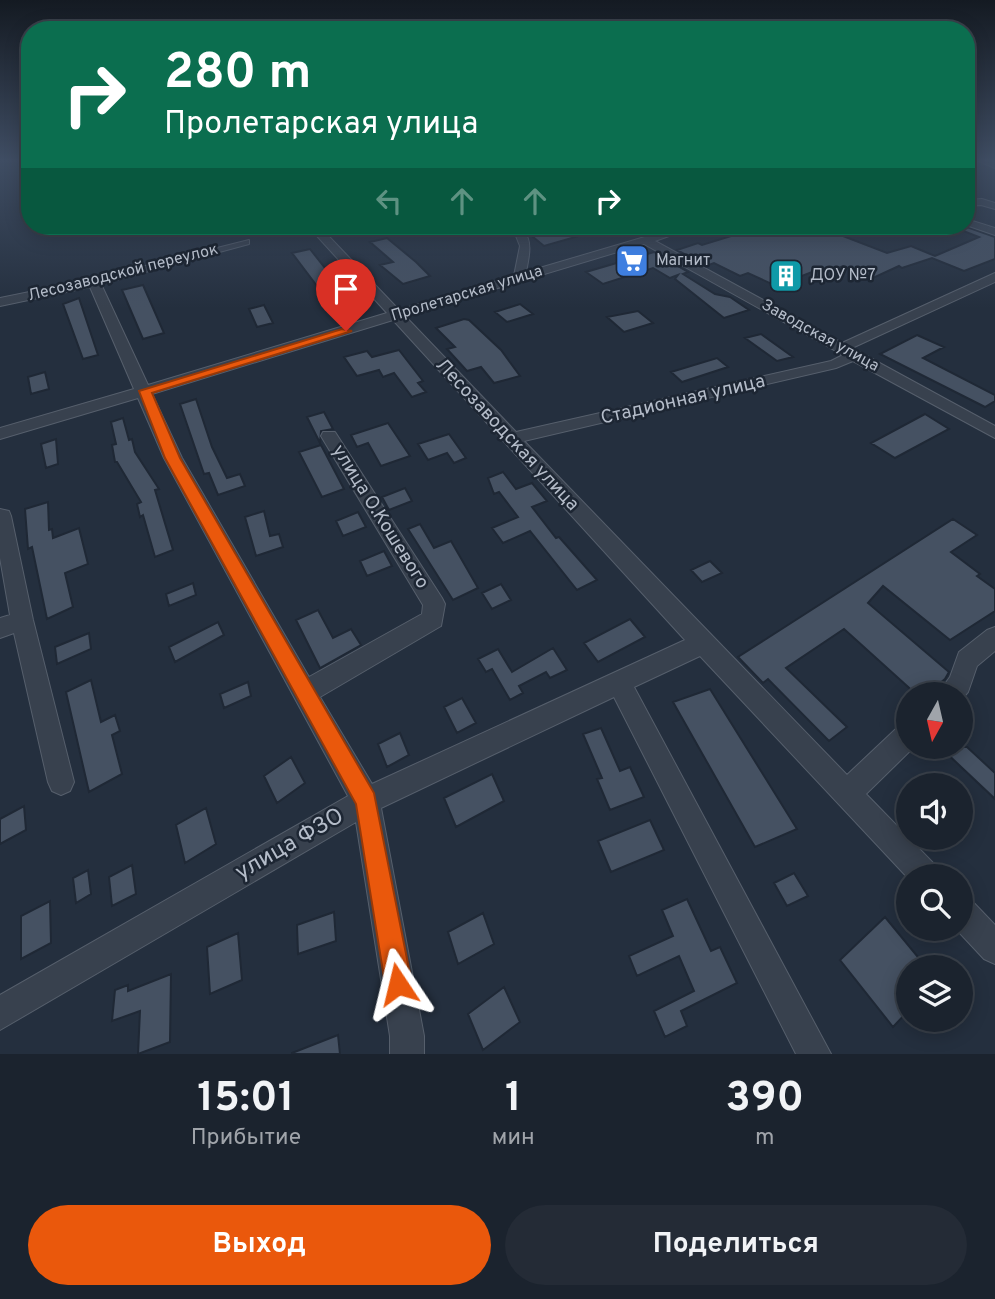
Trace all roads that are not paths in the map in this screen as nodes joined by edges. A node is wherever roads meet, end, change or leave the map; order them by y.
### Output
1 (975, 225) edge
2 (995, 232) edge
3 (321, 235) edge
4 (521, 235) edge
5 (660, 235) edge
6 (645, 240) junction
7 (245, 242) dead end
8 (995, 277) edge
9 (519, 278) junction
10 (94, 282) junction
11 (0, 302) edge
12 (397, 316) junction
13 (848, 352) junction
14 (145, 391) junction
15 (991, 426) edge
16 (0, 435) edge
17 (329, 436) dead end
18 (510, 439) junction
19 (2, 516) dead end
20 (22, 620) junction
21 (0, 628) edge
22 (995, 636) edge
23 (703, 643) junction
24 (619, 682) junction
25 (961, 682) edge
26 (306, 692) junction
27 (896, 747) edge
28 (61, 782) dead end
29 (847, 794) junction
30 (366, 801) junction
31 (914, 864) edge
32 (973, 925) edge
33 (995, 948) edge
34 (0, 1013) edge
35 (407, 1054) edge
36 (814, 1054) edge

1 - 2 street
3 - 12 street, Лесозаводская улица
4 - 9 street
5 - 6 street, Пролетарская улица
6 - 9 street, Пролетарская улица
6 - 13 street, Заводская улица
7 - 10 street, Лесозаводской переулок
8 - 13 street, Стадионная улица
9 - 12 street, Пролетарская улица
10 - 11 street, Лесозаводской переулок
10 - 14 street
12 - 14 street, Пролетарская улица
12 - 18 street, Лесозаводская улица
13 - 15 street, Заводская улица
13 - 18 street, Стадионная улица
14 - 16 street, Пролетарская улица
14 - 26 street
17 - 26 street, улица О.Кошевого
18 - 23 street, Лесозаводская улица
19 - 20 street
20 - 21 street
20 - 28 street
22 - 25 street
23 - 24 street, улица ФЗО
23 - 29 street, Лесозаводская улица
24 - 30 street, улица ФЗО
24 - 36 street
26 - 30 street
27 - 29 street
29 - 31 street, Лесозаводская улица
30 - 34 street, улица ФЗО
30 - 35 street
32 - 33 street

